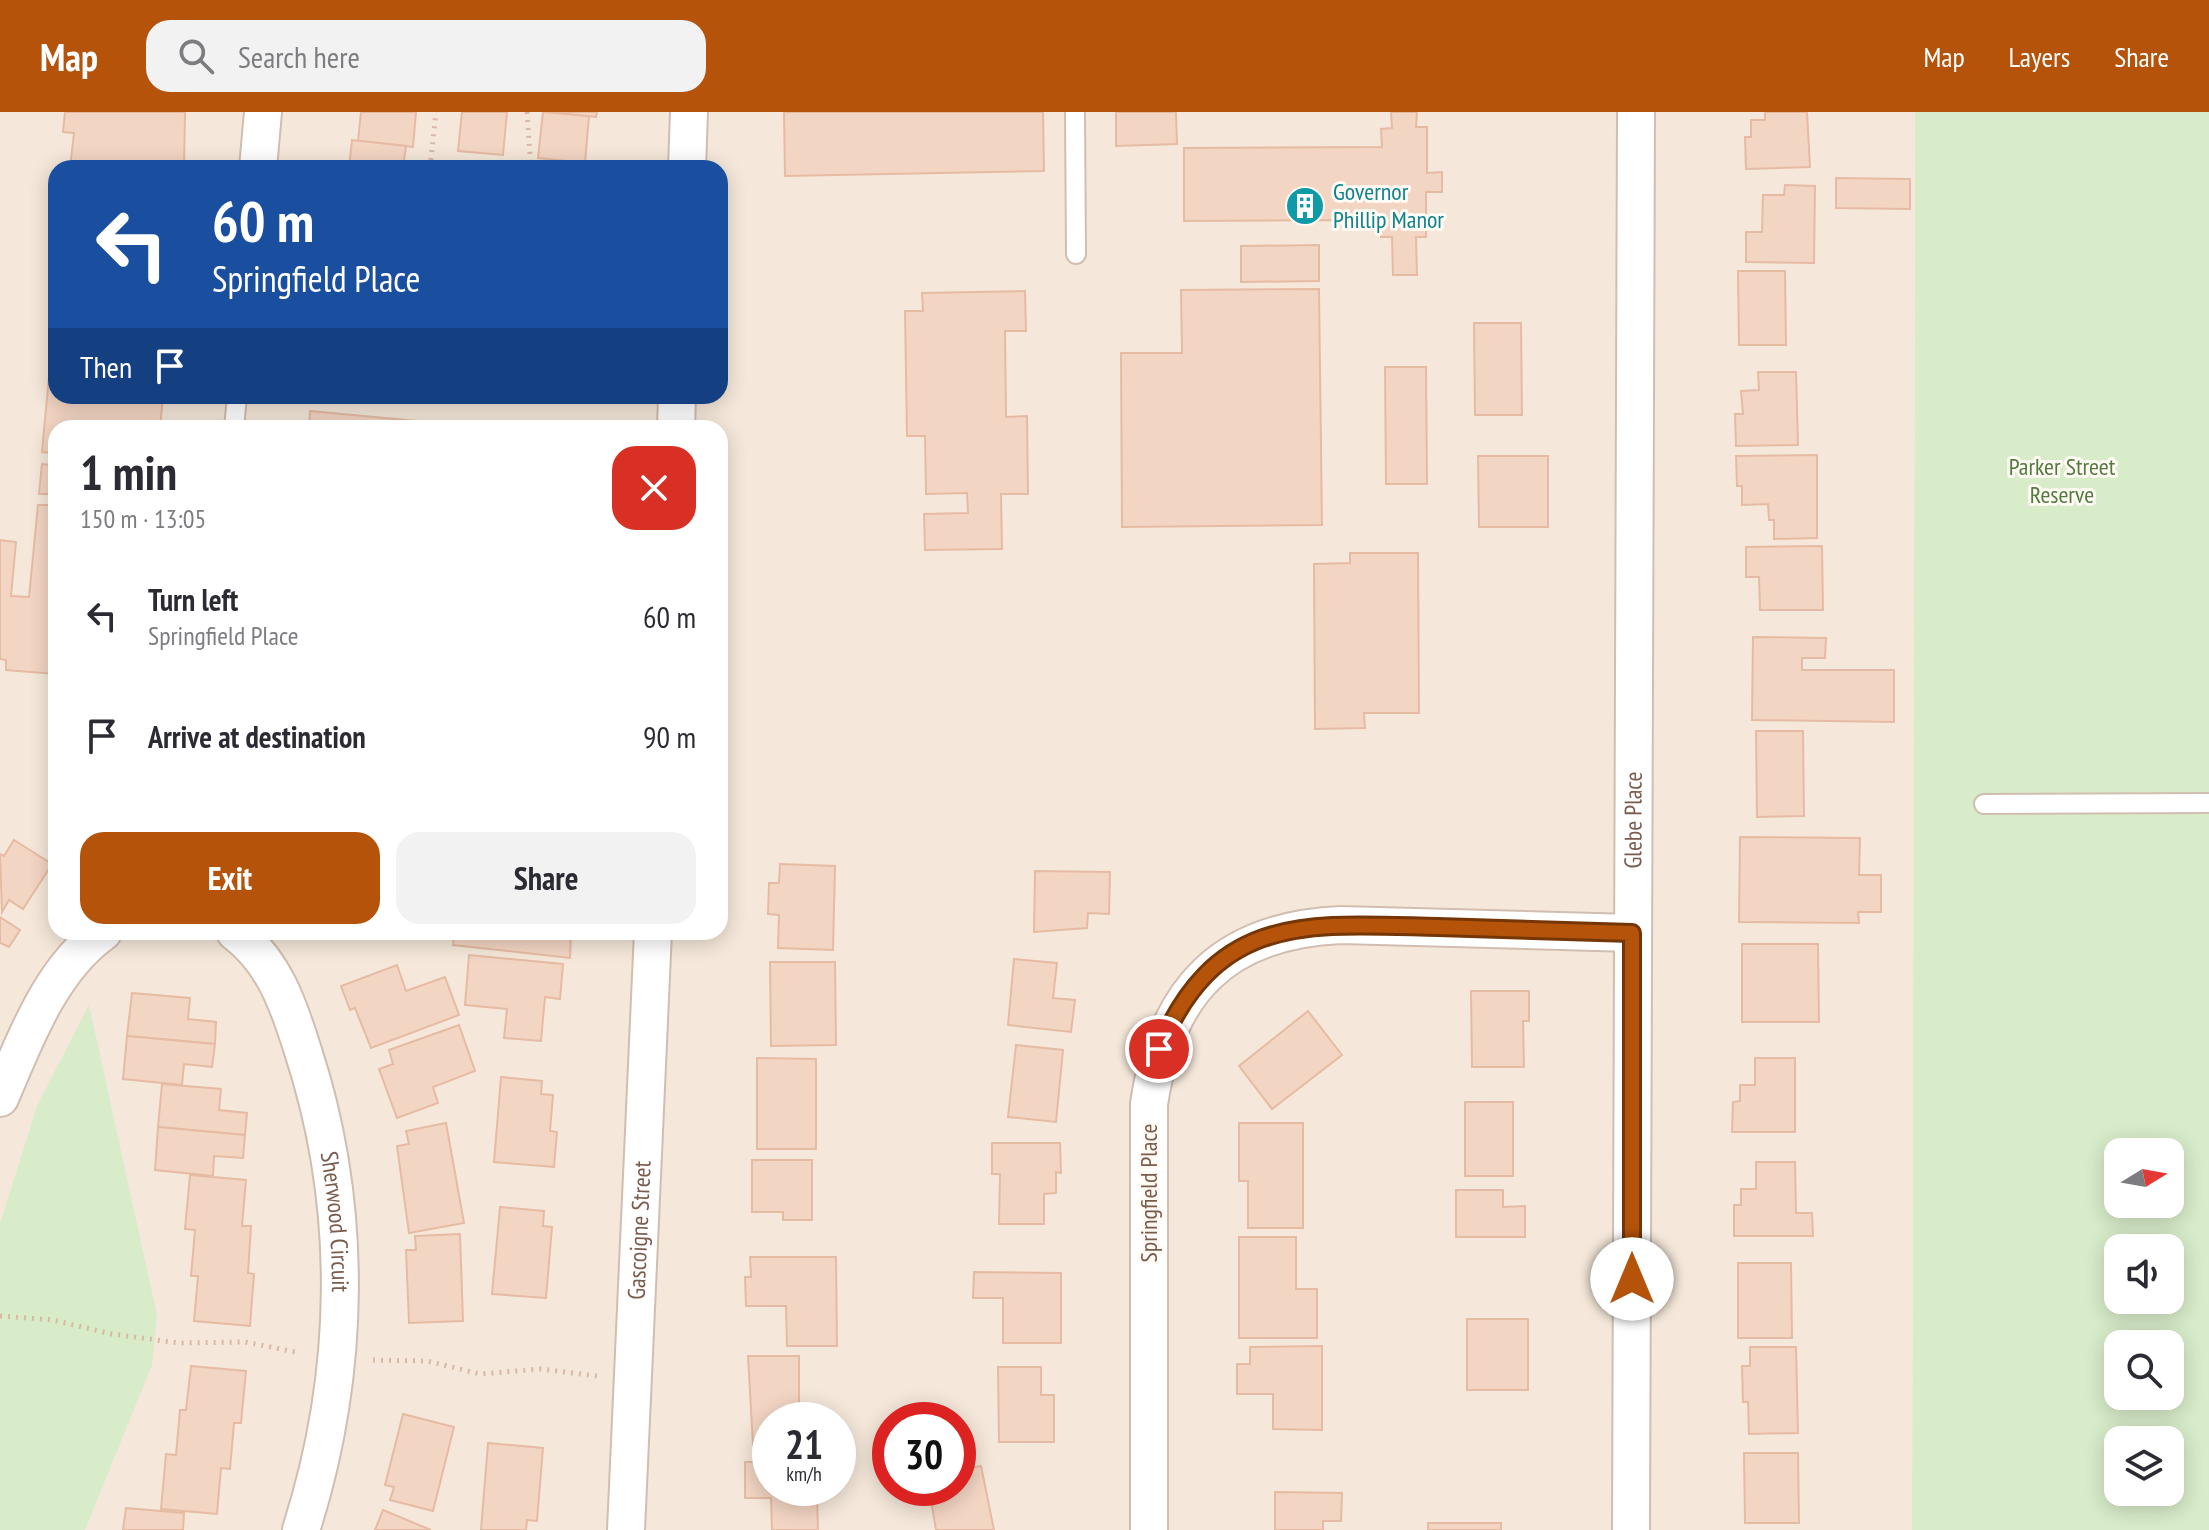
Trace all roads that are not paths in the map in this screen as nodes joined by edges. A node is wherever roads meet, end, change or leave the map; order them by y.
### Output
1 (263, 112) edge
2 (689, 112) edge
3 (1075, 112) edge
4 (1636, 112) edge
5 (259, 160) edge
6 (687, 160) edge
7 (1076, 254) dead end
8 (2209, 803) edge
9 (1984, 804) dead end
10 (1632, 933) junction
11 (95, 940) edge
12 (244, 940) edge
13 (653, 940) edge
14 (0, 1098) edge
15 (301, 1530) edge
16 (626, 1530) edge
17 (1149, 1530) edge
18 (1631, 1530) edge

1 - 5 street
2 - 6 street
3 - 7 lane
4 - 10 street, Glebe Place
8 - 9 lane
10 - 17 street, Springfield Place
10 - 18 street, Glebe Place
11 - 14 street
12 - 15 street, Sherwood Circuit
13 - 16 street, Gascoigne Street

